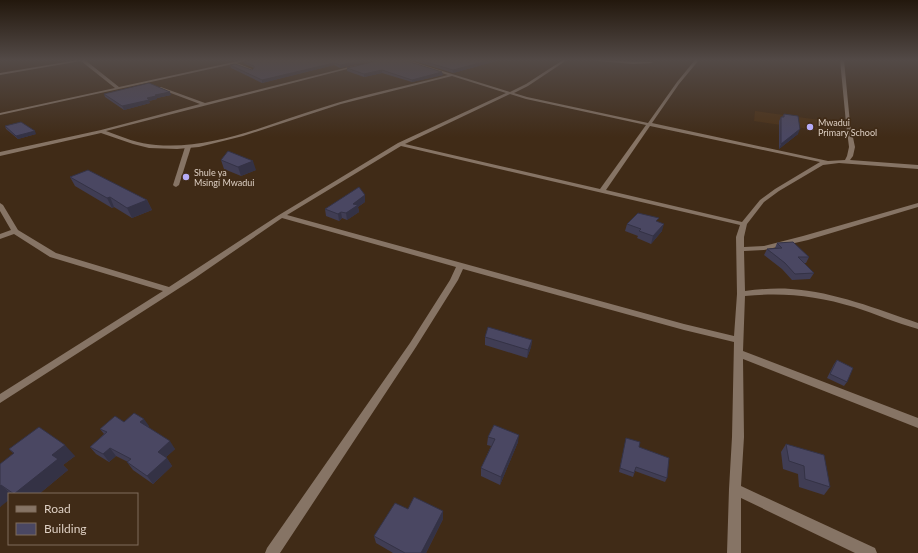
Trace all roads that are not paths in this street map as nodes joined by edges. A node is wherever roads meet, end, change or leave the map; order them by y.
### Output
1 (115, 86) edge
2 (129, 86) edge
3 (157, 86) edge
4 (277, 86) edge
5 (413, 86) edge
6 (488, 86) edge
7 (524, 86) edge
8 (676, 86) edge
9 (844, 86) edge
10 (118, 88) junction
11 (511, 93) junction
12 (203, 104) junction
13 (0, 114) edge
14 (650, 125) junction
15 (101, 131) junction
16 (400, 144) junction
17 (188, 147) junction
18 (0, 154) edge
19 (827, 162) junction
20 (846, 162) junction
21 (918, 167) edge
22 (176, 185) dead end
23 (602, 191) junction
24 (918, 204) edge
25 (0, 205) edge
26 (281, 216) junction
27 (744, 224) junction
28 (14, 231) junction
29 (0, 237) edge
30 (741, 249) junction
31 (461, 265) junction
32 (170, 290) junction
33 (741, 294) junction
34 (918, 326) edge
35 (738, 340) junction
36 (738, 353) junction
37 (0, 399) edge
38 (918, 423) edge
39 (735, 488) junction
40 (272, 553) edge
41 (734, 553) edge
42 (870, 553) edge

1 - 10 street
2 - 10 street
3 - 12 street
4 - 12 street
5 - 17 street
6 - 11 street
7 - 11 street
8 - 14 street
9 - 20 street
10 - 13 street
11 - 14 street
11 - 16 street
12 - 15 street
14 - 19 street
14 - 23 street
15 - 17 street
15 - 18 street
16 - 23 street
16 - 26 street
17 - 22 street
19 - 20 street
19 - 27 street
20 - 21 street
23 - 27 street
24 - 30 street
25 - 28 street
26 - 31 street
26 - 32 street
27 - 30 street
28 - 29 street
28 - 32 street
30 - 33 street
31 - 35 street
31 - 40 street
32 - 37 street
33 - 34 street
33 - 35 street
35 - 36 street
36 - 38 street
36 - 39 street
39 - 41 street
39 - 42 street

